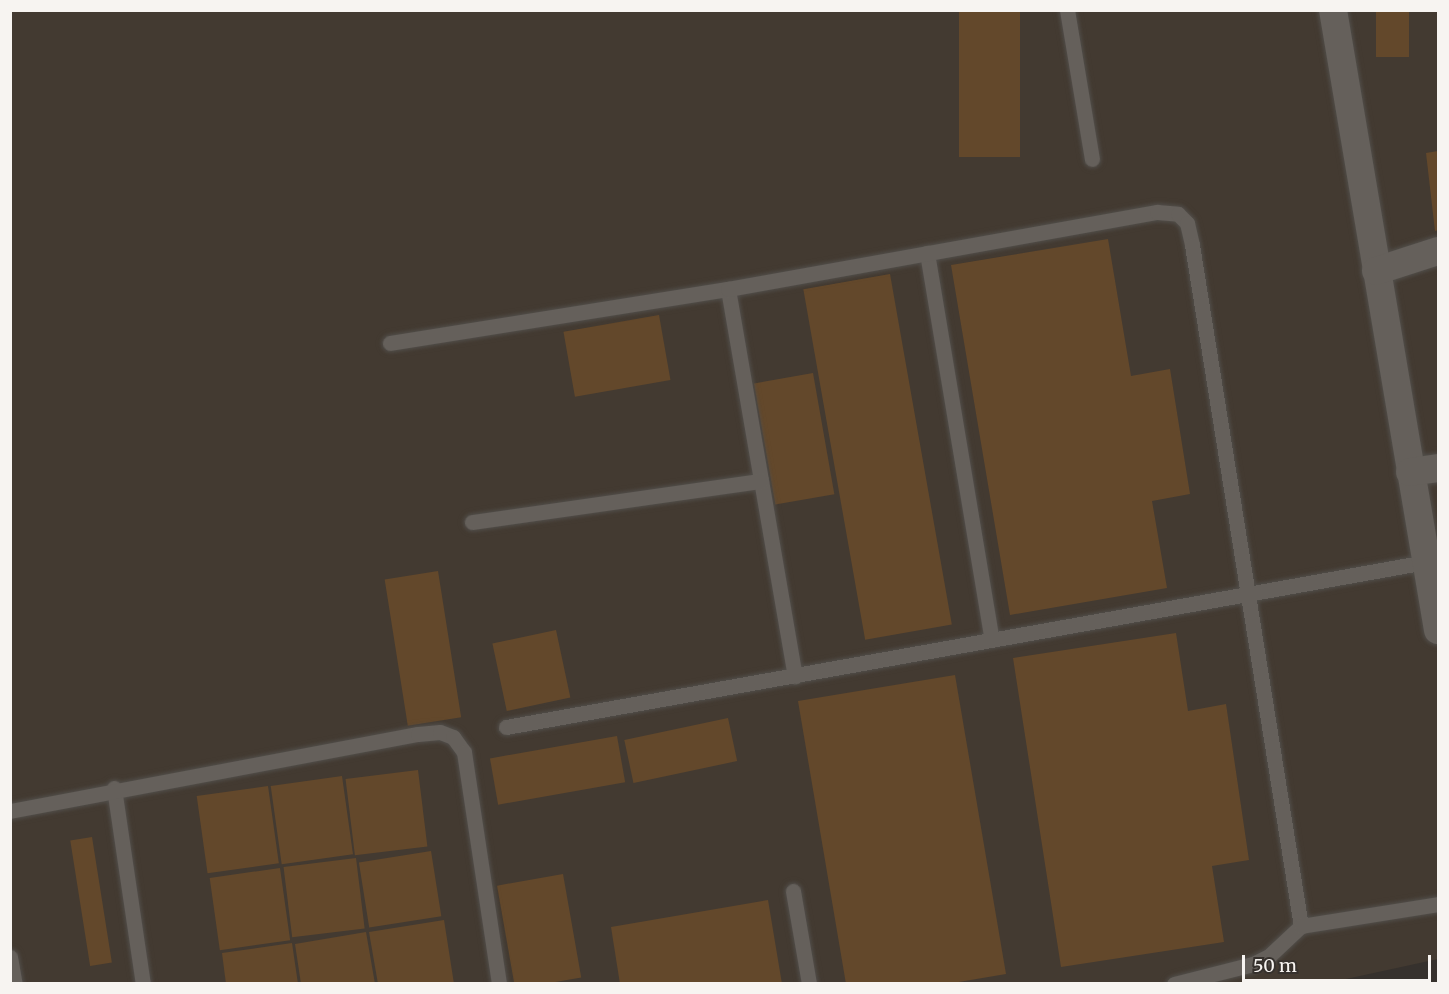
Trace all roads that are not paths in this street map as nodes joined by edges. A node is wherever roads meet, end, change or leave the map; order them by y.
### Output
1 (1067, 10) edge
2 (1333, 10) edge
3 (1092, 159) dead end
4 (1438, 251) edge
5 (927, 253) junction
6 (1376, 271) junction
7 (728, 289) junction
8 (390, 343) dead end
9 (1438, 468) edge
10 (1410, 472) junction
11 (761, 481) junction
12 (472, 522) dead end
13 (1426, 562) junction
14 (1246, 594) junction
15 (1438, 630) edge
16 (992, 640) junction
17 (795, 676) junction
18 (506, 727) dead end
19 (114, 788) junction
20 (10, 811) edge
21 (793, 891) dead end
22 (1438, 904) edge
23 (1300, 926) junction
24 (10, 957) edge
25 (15, 984) edge
26 (143, 984) edge
27 (499, 984) edge
28 (809, 984) edge
29 (1174, 984) edge

1 - 3 lane
2 - 6 street
4 - 6 street
5 - 7 lane
5 - 14 lane
5 - 16 lane
6 - 10 street
7 - 8 lane
7 - 11 lane
9 - 10 street
10 - 13 street
11 - 12 lane
11 - 17 lane
13 - 14 lane
13 - 15 street
14 - 16 lane
14 - 23 lane
16 - 17 lane
17 - 18 lane
19 - 20 lane
19 - 26 lane
19 - 27 lane
21 - 28 lane
22 - 23 lane
23 - 29 lane
24 - 25 lane

